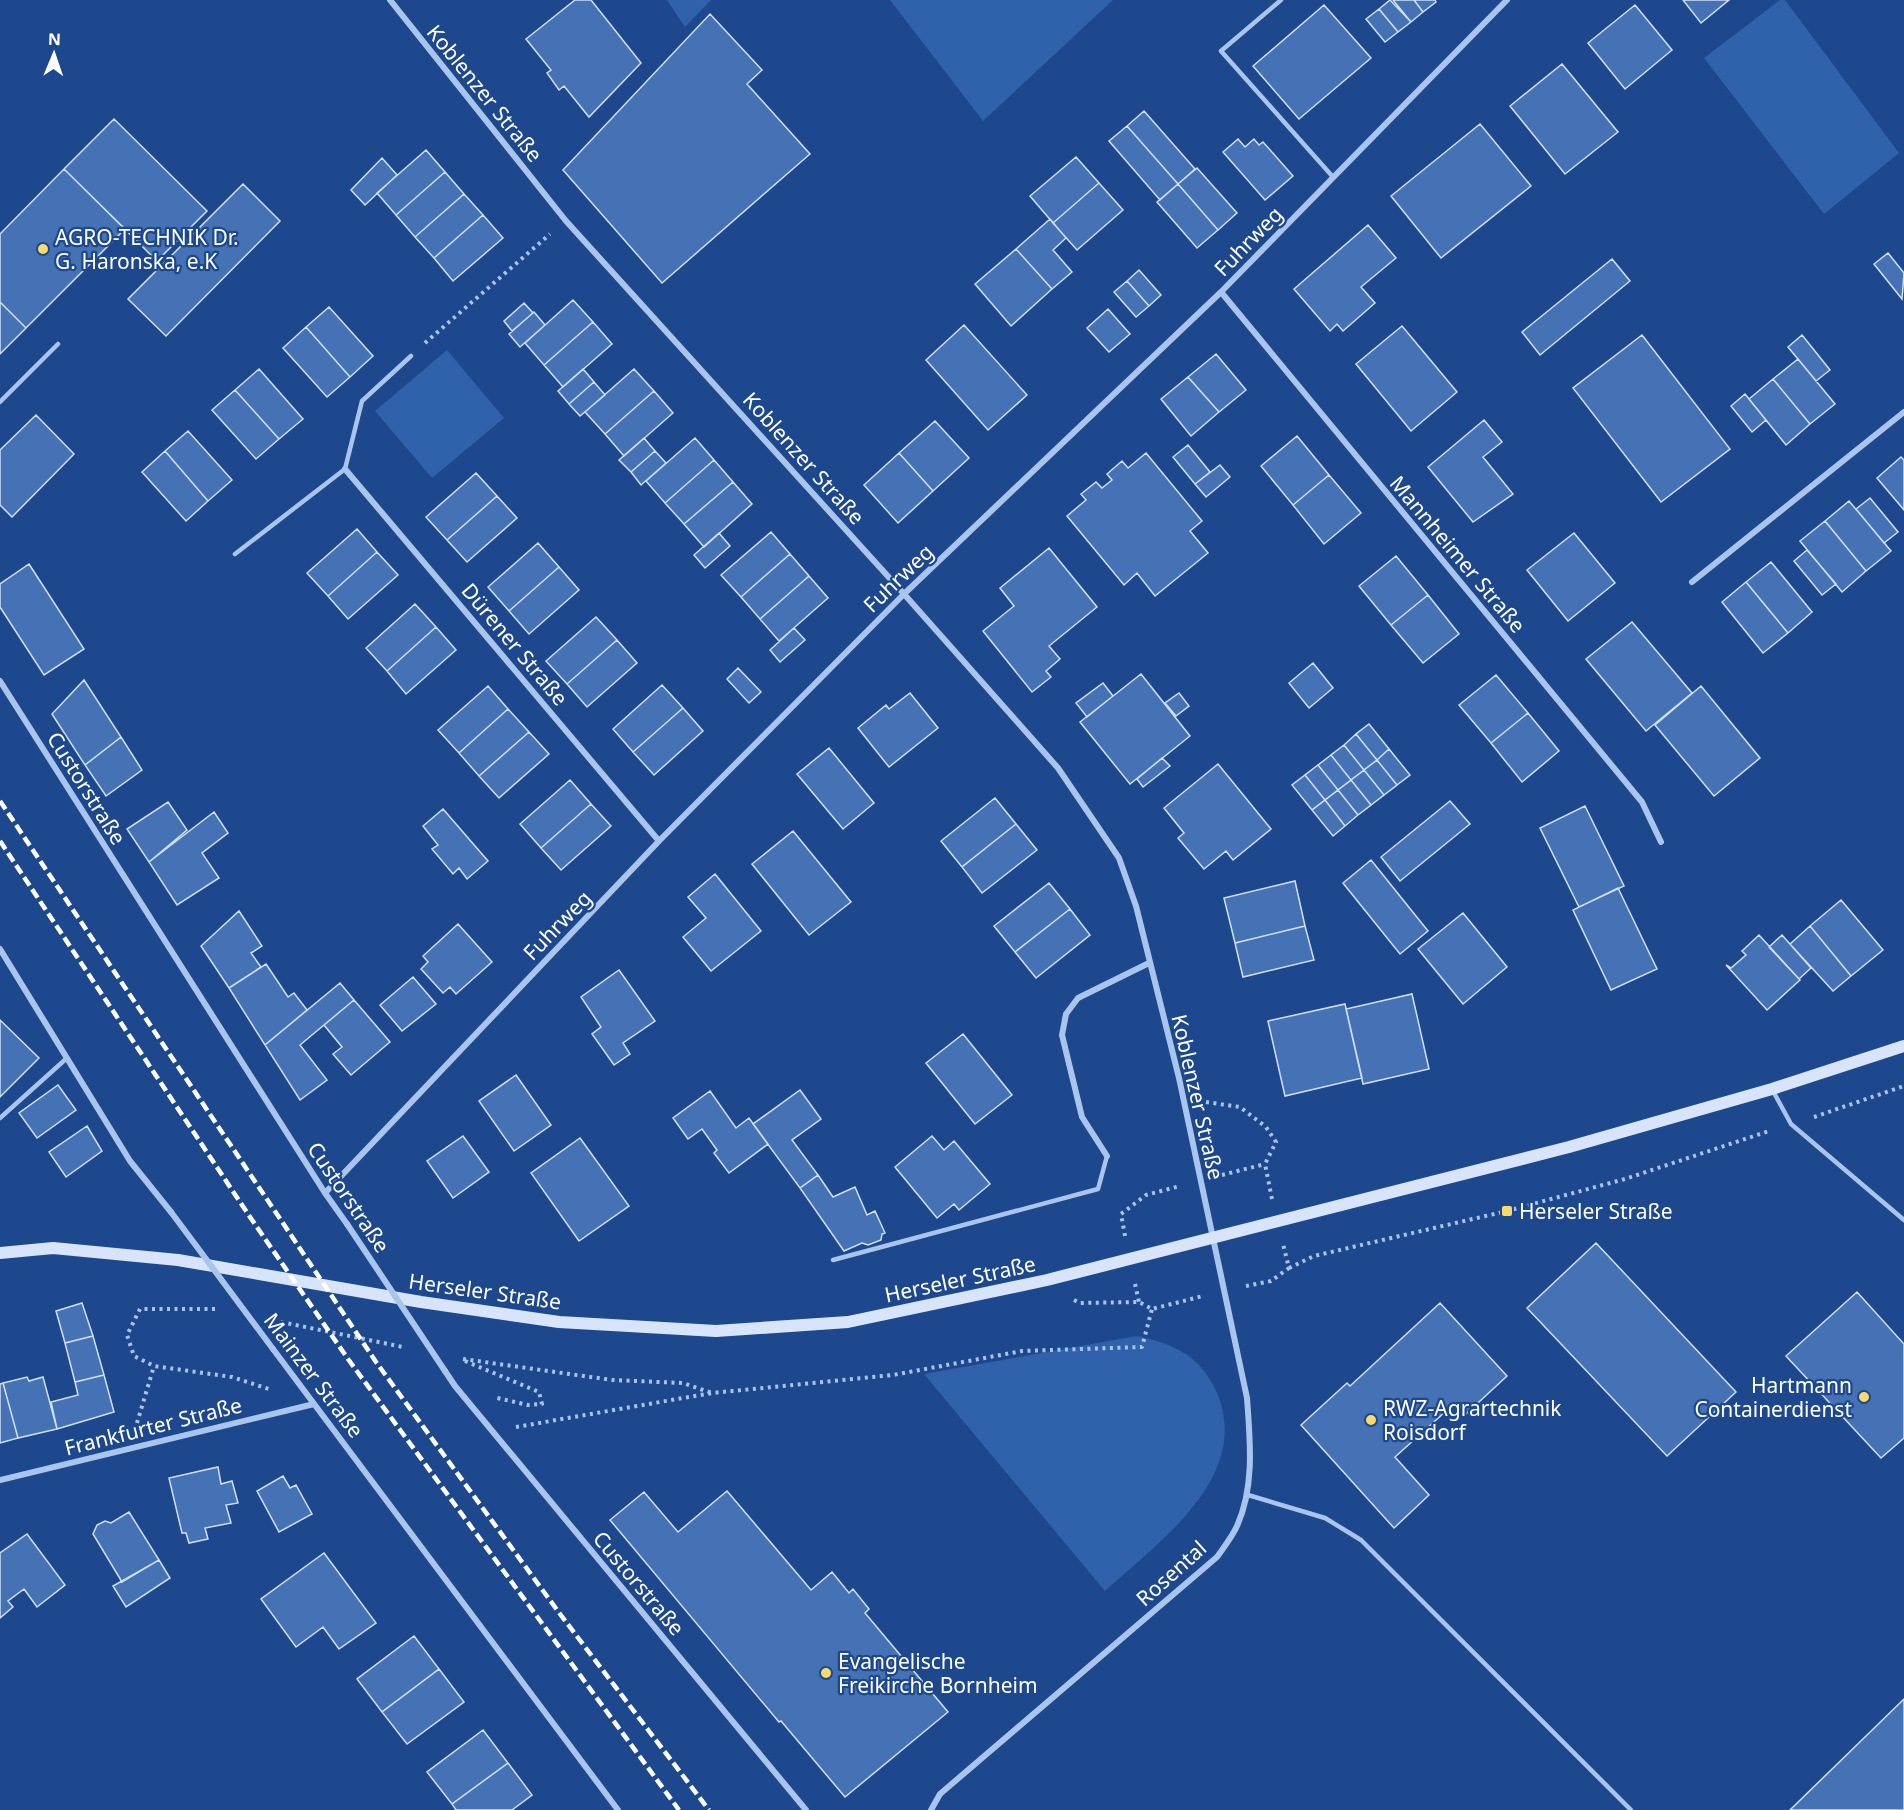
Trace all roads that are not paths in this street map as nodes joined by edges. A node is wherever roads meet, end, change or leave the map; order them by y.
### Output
1 (390, 0) edge
2 (1281, 0) edge
3 (1507, 0) edge
4 (1333, 177) junction
5 (1221, 292) junction
6 (58, 344) dead end
7 (411, 356) road end
8 (0, 402) edge
9 (1904, 412) edge
10 (345, 469) junction
11 (235, 554) dead end
12 (1692, 582) dead end
13 (904, 594) junction
14 (0, 681) edge
15 (659, 841) junction
16 (1660, 843) dead end
17 (0, 949) edge
18 (1149, 963) junction
19 (1904, 1046) edge
20 (67, 1058) junction
21 (1772, 1089) junction
22 (0, 1118) edge
23 (1107, 1156) joint
24 (325, 1193) junction
25 (1904, 1220) edge
26 (1214, 1239) junction
27 (0, 1253) edge
28 (833, 1260) dead end
29 (314, 1404) junction
30 (0, 1480) edge
31 (1248, 1495) junction
32 (618, 1810) edge
33 (806, 1810) edge
34 (930, 1810) edge
35 (1631, 1810) edge

1 - 13 street, Koblenzer Straße
2 - 4 lane
3 - 4 street, Fuhrweg
4 - 5 street, Fuhrweg
5 - 13 street, Fuhrweg
5 - 16 street, Mannheimer Straße
6 - 8 lane
7 - 10 lane
9 - 12 street
10 - 11 lane
10 - 15 street, Dürener Straße
13 - 15 street, Fuhrweg
13 - 18 street, Koblenzer Straße
14 - 24 street, Custorstraße
15 - 24 street, Fuhrweg
17 - 20 street, Mainzer Straße
18 - 23 street
18 - 26 street, Koblenzer Straße
19 - 21 main road, Herseler Straße
20 - 22 lane
20 - 29 street, Mainzer Straße, bridge
21 - 25 lane
21 - 26 main road, Herseler Straße
23 - 28 lane
24 - 33 street, Custorstraße, bridge
26 - 27 main road, Herseler Straße
26 - 31 street, Rosental
29 - 30 street, Frankfurter Straße
29 - 32 street, Mainzer Straße
31 - 34 street, Rosental
31 - 35 lane

